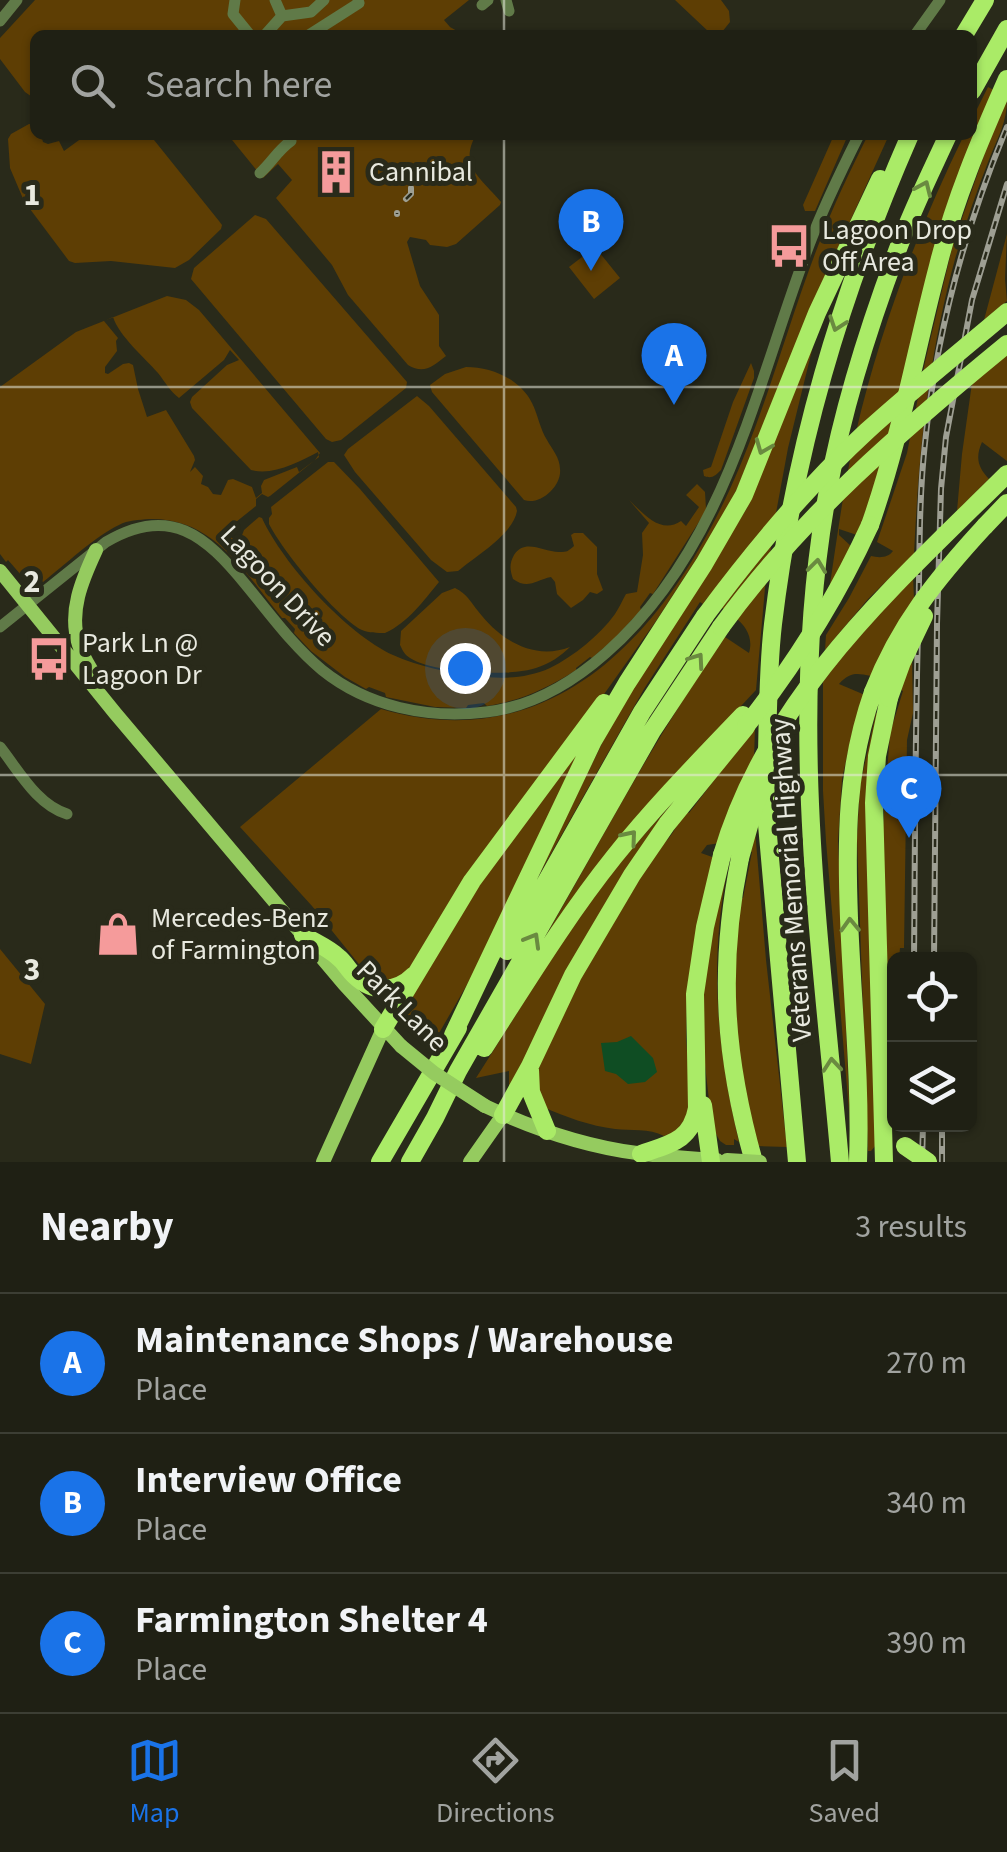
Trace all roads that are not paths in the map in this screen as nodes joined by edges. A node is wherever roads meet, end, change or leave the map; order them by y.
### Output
1 (17, 0) edge
2 (234, 0) edge
3 (276, 0) edge
4 (326, 0) edge
5 (940, 0) edge
6 (985, 0) edge
7 (296, 1) edge
8 (361, 1) edge
9 (308, 12) junction
10 (340, 15) junction
11 (282, 16) junction
12 (0, 21) edge
13 (246, 30) edge
14 (269, 30) edge
15 (320, 30) edge
16 (322, 30) edge
17 (919, 30) edge
18 (967, 30) edge
19 (1007, 30) edge
20 (1007, 79) edge
21 (977, 82) edge
22 (291, 140) edge
23 (857, 140) edge
24 (904, 140) edge
25 (905, 140) edge
26 (946, 140) edge
27 (260, 173) dead end
28 (1007, 312) edge
29 (1007, 344) edge
30 (1007, 474) edge
31 (1007, 503) edge
32 (96, 550) junction
33 (0, 570) edge
34 (27, 605) junction
35 (713, 622) junction
36 (0, 627) edge
37 (662, 627) junction
38 (881, 695) junction
39 (115, 713) junction
40 (745, 720) junction
41 (0, 748) edge
42 (67, 814) dead end
43 (731, 857) junction
44 (303, 935) junction
45 (420, 967) junction
46 (384, 1029) junction
47 (453, 1036) junction
48 (530, 1066) junction
49 (697, 1070) junction
50 (494, 1110) junction
51 (882, 1113) junction
52 (436, 1118) junction
53 (546, 1131) junction
54 (641, 1154) junction
55 (716, 1160) edge
56 (324, 1162) edge
57 (380, 1162) edge
58 (410, 1162) edge
59 (470, 1162) edge
60 (757, 1162) edge
61 (797, 1162) edge
62 (840, 1162) edge
63 (858, 1162) edge
64 (884, 1162) edge
65 (928, 1162) edge

1 - 12 street
2 - 13 street
3 - 11 street
4 - 9 street
4 - 10 street
5 - 17 street
6 - 18 highway
7 - 9 street
8 - 10 street
9 - 11 street
9 - 15 street
10 - 16 street
11 - 14 street
19 - 21 highway
20 - 40 highway, bridge
22 - 27 street
23 - 32 street, Lagoon Drive
24 -> 37 highway
25 -> 61 highway, Veterans Memorial Highway
62 -> 26 highway, Veterans Memorial Highway
28 - 35 highway, bridge
29 - 35 highway, bridge
30 - 43 highway, bridge
31 - 38 highway, bridge
32 - 34 street, Lagoon Drive
32 - 39 main road
33 - 34 main road, Park Lane
34 - 36 street, Lagoon Drive
34 - 39 main road, Park Lane
35 - 47 highway
52 -> 35 highway
37 - 45 highway
37 - 47 highway
38 - 51 highway
63 -> 38 highway
39 - 44 main road, Park Lane
40 - 48 highway
52 -> 40 highway
41 - 42 street
43 - 49 highway
43 - 60 highway
44 - 45 highway
44 - 46 main road, Park Lane
45 - 46 highway
46 - 50 main road, Park Lane, bridge
46 - 56 main road
47 - 57 highway
48 - 50 highway
48 - 53 highway
49 - 54 highway
49 - 55 highway
50 - 53 main road, Park Lane
50 - 59 main road
51 - 64 highway
51 - 65 highway, bridge
52 - 58 highway
53 - 54 main road, Park Lane
54 - 55 main road, Park Lane
55 - 60 main road, Park Lane, bridge

